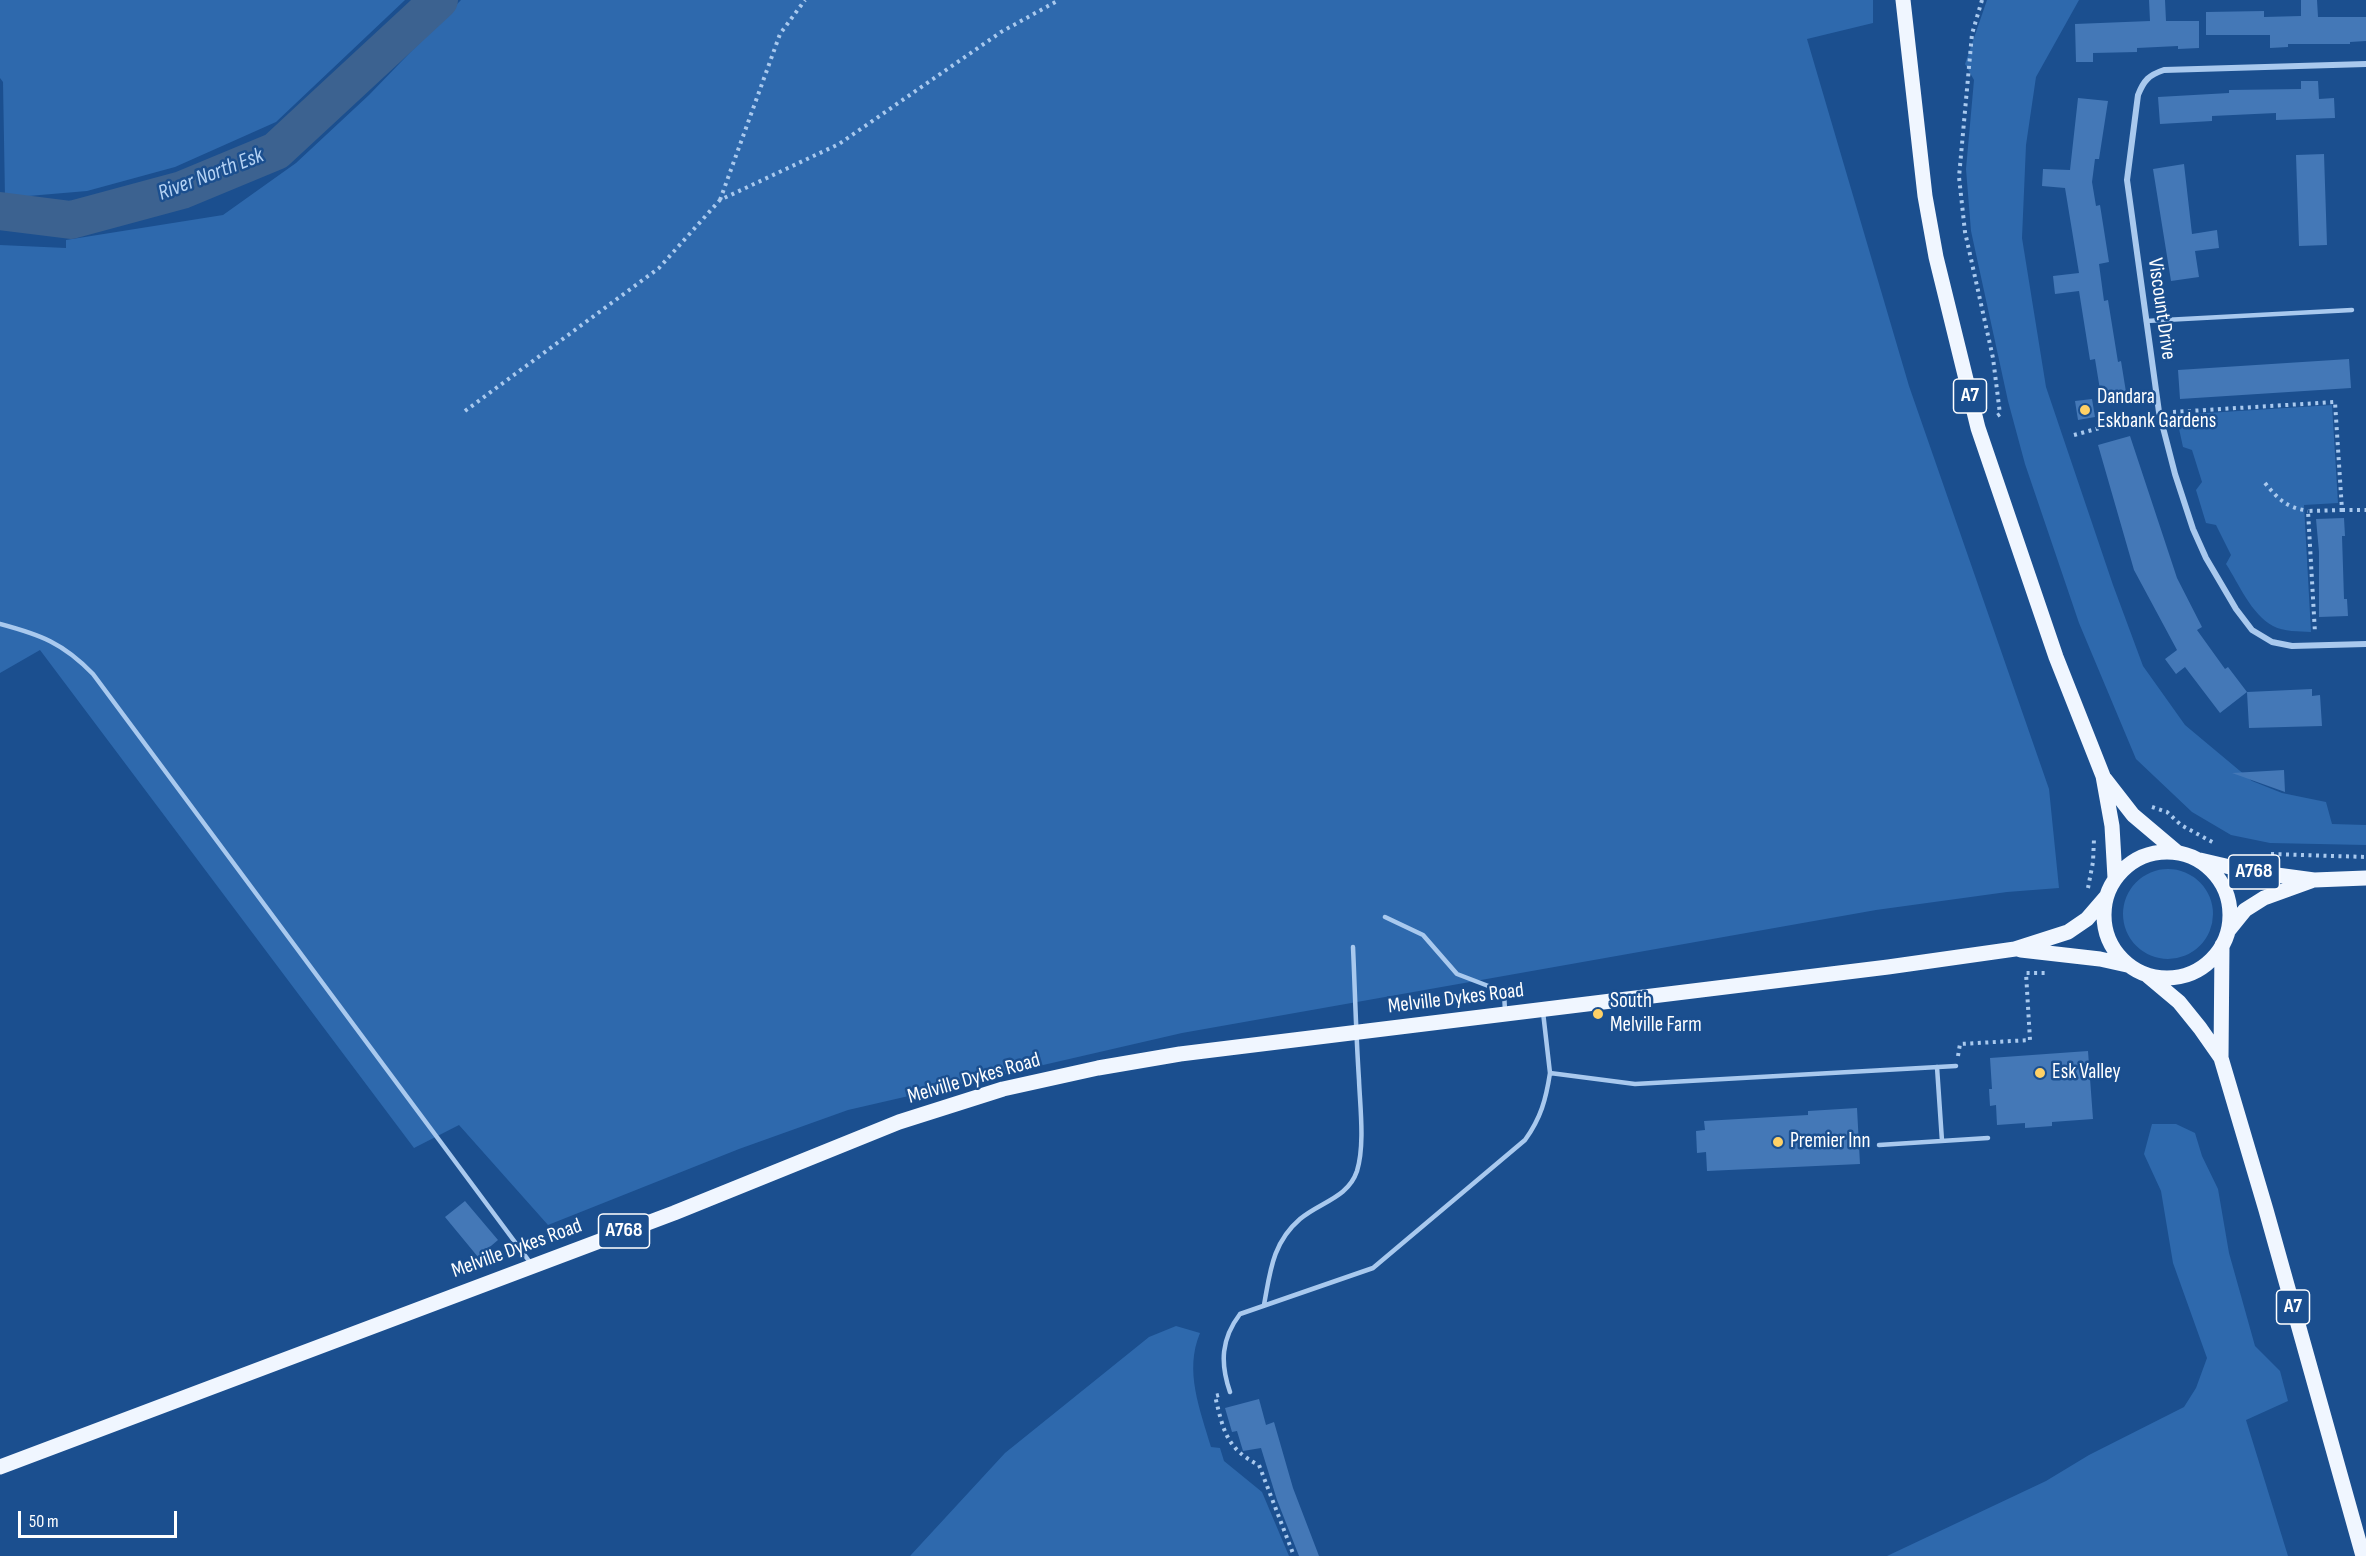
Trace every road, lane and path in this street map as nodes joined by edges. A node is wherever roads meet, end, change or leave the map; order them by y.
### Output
1 (805, 0) edge
2 (1059, 0) edge
3 (1903, 0) edge
4 (1982, 0) edge
5 (2366, 64) edge
6 (720, 200) junction
7 (2352, 310) dead end
8 (2146, 321) junction
9 (465, 411) dead end
10 (2159, 412) junction
11 (1978, 428) junction
12 (2074, 435) dead end
13 (2265, 483) dead end
14 (2342, 510) junction
15 (2366, 510) edge
16 (2308, 511) junction
17 (0, 624) edge
18 (2366, 644) edge
19 (2316, 646) junction
20 (2103, 776) junction
21 (2133, 815) junction
22 (2112, 826) junction
23 (2220, 846) dead end
24 (2178, 853) junction
25 (2265, 853) dead end
26 (2366, 856) edge
27 (2194, 858) junction
28 (2115, 878) junction
29 (2366, 878) edge
30 (2314, 880) junction
31 (2085, 893) dead end
32 (2106, 897) junction
33 (1385, 917) dead end
34 (2225, 938) junction
35 (1353, 947) dead end
36 (2015, 949) junction
37 (2127, 965) junction
38 (2054, 973) dead end
39 (2146, 975) junction
40 (1543, 1010) junction
41 (1505, 1014) junction
42 (1356, 1032) junction
43 (2221, 1058) junction
44 (1956, 1066) joint
45 (1937, 1067) junction
46 (1550, 1072) junction
47 (1988, 1138) dead end
48 (1942, 1141) junction
49 (1879, 1145) dead end
50 (532, 1265) junction
51 (1264, 1305) junction
52 (1230, 1392) joint
53 (0, 1467) edge
54 (1293, 1556) edge
55 (2363, 1556) edge

1 - 6 path
2 - 6 path
3 - 11 main road, A7
4 - 11 path
5 - 8 street, Viscount Drive
6 - 9 path
7 - 8 lane
8 - 10 street, Viscount Drive
10 - 12 path
10 - 14 path
10 - 19 street, Viscount Drive
11 - 20 main road, A7
13 - 16 path
14 - 15 path
14 - 16 path
16 - 19 path
17 - 50 lane
18 - 19 street, Viscount Drive
20 - 21 main road, A7
20 - 22 main road, A7
21 - 23 path
21 - 24 main road, A7
22 - 28 main road, A7
22 - 31 path
24 - 27 main road
24 - 28 main road
25 - 26 path
27 - 30 main road, A768
27 - 34 main road
28 - 32 main road
29 - 30 main road, A768
30 - 34 main road, A768
32 - 36 main road, Melville Dykes Road / A768
32 - 37 main road
33 - 41 lane
34 - 39 main road
34 - 43 main road, A7
35 - 42 lane
36 - 37 main road, Melville Dykes Road / A768
36 - 40 main road, Melville Dykes Road / A768
37 - 39 main road
38 - 44 path
39 - 43 main road, A7
40 - 41 main road, Melville Dykes Road / A768
40 - 46 lane
41 - 42 main road, Melville Dykes Road / A768
42 - 50 main road, Melville Dykes Road / A768
42 - 51 lane
43 - 55 main road, A7
44 - 45 lane
45 - 46 lane
45 - 48 lane
46 - 51 lane
47 - 48 lane
48 - 49 lane
50 - 53 main road, Melville Dykes Road / A768
51 - 52 lane
52 - 54 path

